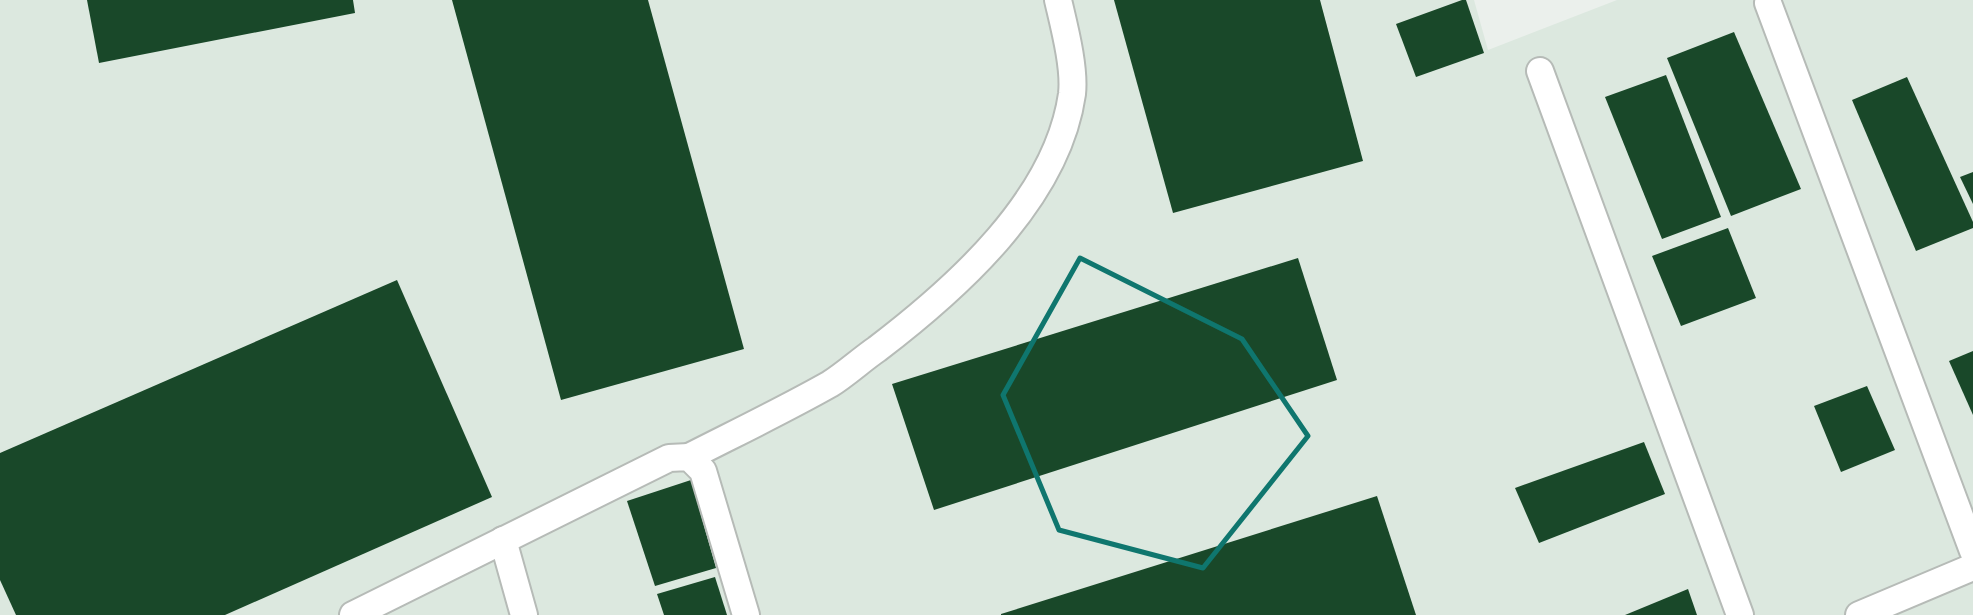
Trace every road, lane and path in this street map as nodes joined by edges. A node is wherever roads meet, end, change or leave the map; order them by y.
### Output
1 (1058, 0) edge
2 (1768, 3) dead end
3 (1541, 71) dead end
4 (689, 457) junction
5 (503, 540) junction
6 (1973, 551) edge
7 (1973, 567) edge
8 (353, 615) edge
9 (524, 615) edge
10 (746, 615) edge
11 (1740, 615) edge
12 (1859, 615) edge

1 - 4 street
2 - 6 street
3 - 11 street
4 - 5 street
4 - 10 street
5 - 8 street
5 - 9 street
7 - 12 street

